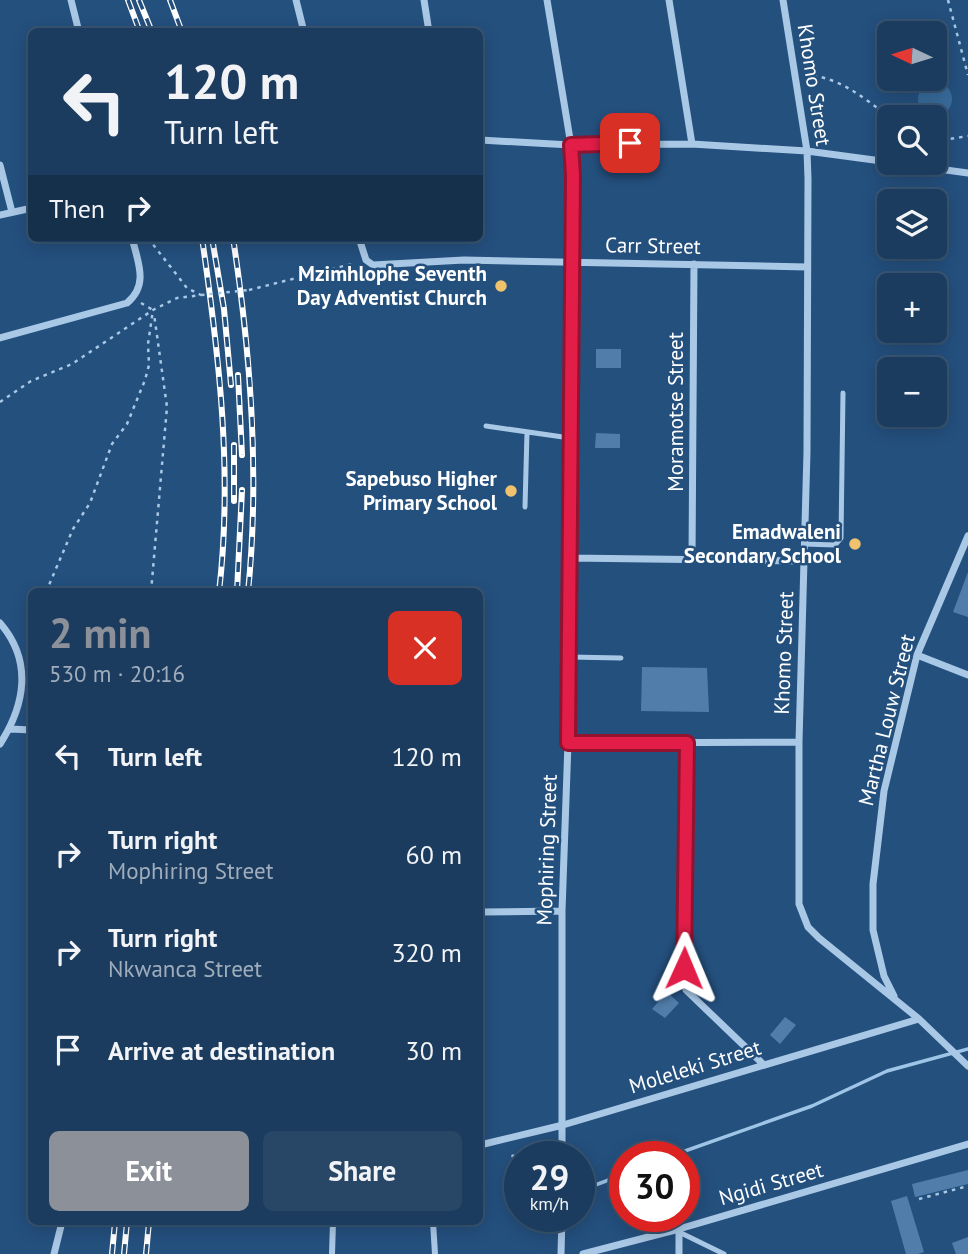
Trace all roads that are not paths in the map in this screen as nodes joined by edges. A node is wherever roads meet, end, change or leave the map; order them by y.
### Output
1 (71, 0) edge
2 (296, 0) edge
3 (424, 0) edge
4 (547, 0) edge
5 (669, 0) edge
6 (783, 0) edge
7 (78, 28) edge
8 (303, 28) edge
9 (428, 28) edge
10 (483, 140) edge
11 (692, 144) junction
12 (571, 145) junction
13 (807, 151) junction
14 (877, 160) edge
15 (0, 166) edge
16 (947, 170) edge
17 (968, 173) edge
18 (28, 209) edge
19 (12, 212) junction
20 (0, 215) edge
21 (133, 242) edge
22 (360, 242) edge
23 (572, 262) junction
24 (694, 264) junction
25 (807, 267) junction
26 (0, 338) edge
27 (843, 393) dead end
28 (486, 426) dead end
29 (527, 432) junction
30 (570, 438) junction
31 (525, 507) dead end
32 (968, 536) edge
33 (804, 544) junction
34 (570, 558) junction
35 (692, 559) junction
36 (804, 561) junction
37 (0, 623) edge
38 (917, 655) junction
39 (569, 657) junction
40 (621, 658) dead end
41 (968, 675) edge
42 (10, 729) junction
43 (28, 730) edge
44 (799, 742) junction
45 (568, 743) junction
46 (687, 743) junction
47 (0, 744) edge
48 (562, 911) junction
49 (483, 912) edge
50 (896, 1000) junction
51 (919, 1019) junction
52 (764, 1064) junction
53 (968, 1066) edge
54 (563, 1125) junction
55 (562, 1141) edge
56 (483, 1144) edge
57 (968, 1144) edge
58 (61, 1225) edge
59 (333, 1225) edge
60 (432, 1225) edge
61 (700, 1225) edge
62 (562, 1232) edge
63 (675, 1232) edge
64 (679, 1232) edge
65 (681, 1232) edge
66 (54, 1254) edge
67 (332, 1254) edge
68 (435, 1254) edge
69 (561, 1254) edge
70 (583, 1254) edge
71 (679, 1254) edge
72 (724, 1254) edge

1 - 7 street
2 - 8 street
3 - 9 street
4 - 12 street, Mophiring Street
5 - 11 street
6 - 13 street, Khomo Street
10 - 12 street
11 - 12 street
11 - 13 street
12 - 23 street, Mophiring Street
13 - 14 street
13 - 25 street, Khomo Street
15 - 19 street
16 - 17 street
18 - 19 street
19 - 20 street
21 - 26 street
22 - 23 street, Carr Street
23 - 24 street, Carr Street
23 - 30 street, Mophiring Street
24 - 25 street, Carr Street
24 - 35 street, Moramotse Street
25 - 33 street, Khomo Street
27 - 33 lane
28 - 29 lane
29 - 30 lane
29 - 31 lane
30 - 34 street, Mophiring Street
32 - 38 street, Martha Louw Street
33 - 36 street, Khomo Street
34 - 35 street
34 - 39 street, Mophiring Street
35 - 36 street
36 - 44 street, Khomo Street
37 - 42 street
38 - 41 street
38 - 50 street, Martha Louw Street
39 - 40 lane
39 - 45 street, Mophiring Street
42 - 43 street
42 - 47 street
44 - 46 street
44 - 50 street, Khomo Street
45 - 46 street
45 - 48 street, Mophiring Street
46 - 52 street
48 - 49 street
48 - 54 street, Mophiring Street
50 - 51 street, Khomo Street
51 - 52 street, Moleleki Street
51 - 53 street, Khomo Street
52 - 54 street, Moleleki Street
54 - 55 street, Mophiring Street
54 - 56 street, Moleleki Street
57 - 61 street, Ngidi Street
58 - 66 street
59 - 67 street
60 - 68 street
62 - 69 street
63 - 70 street, Ngidi Street
64 - 71 street
65 - 72 lane

